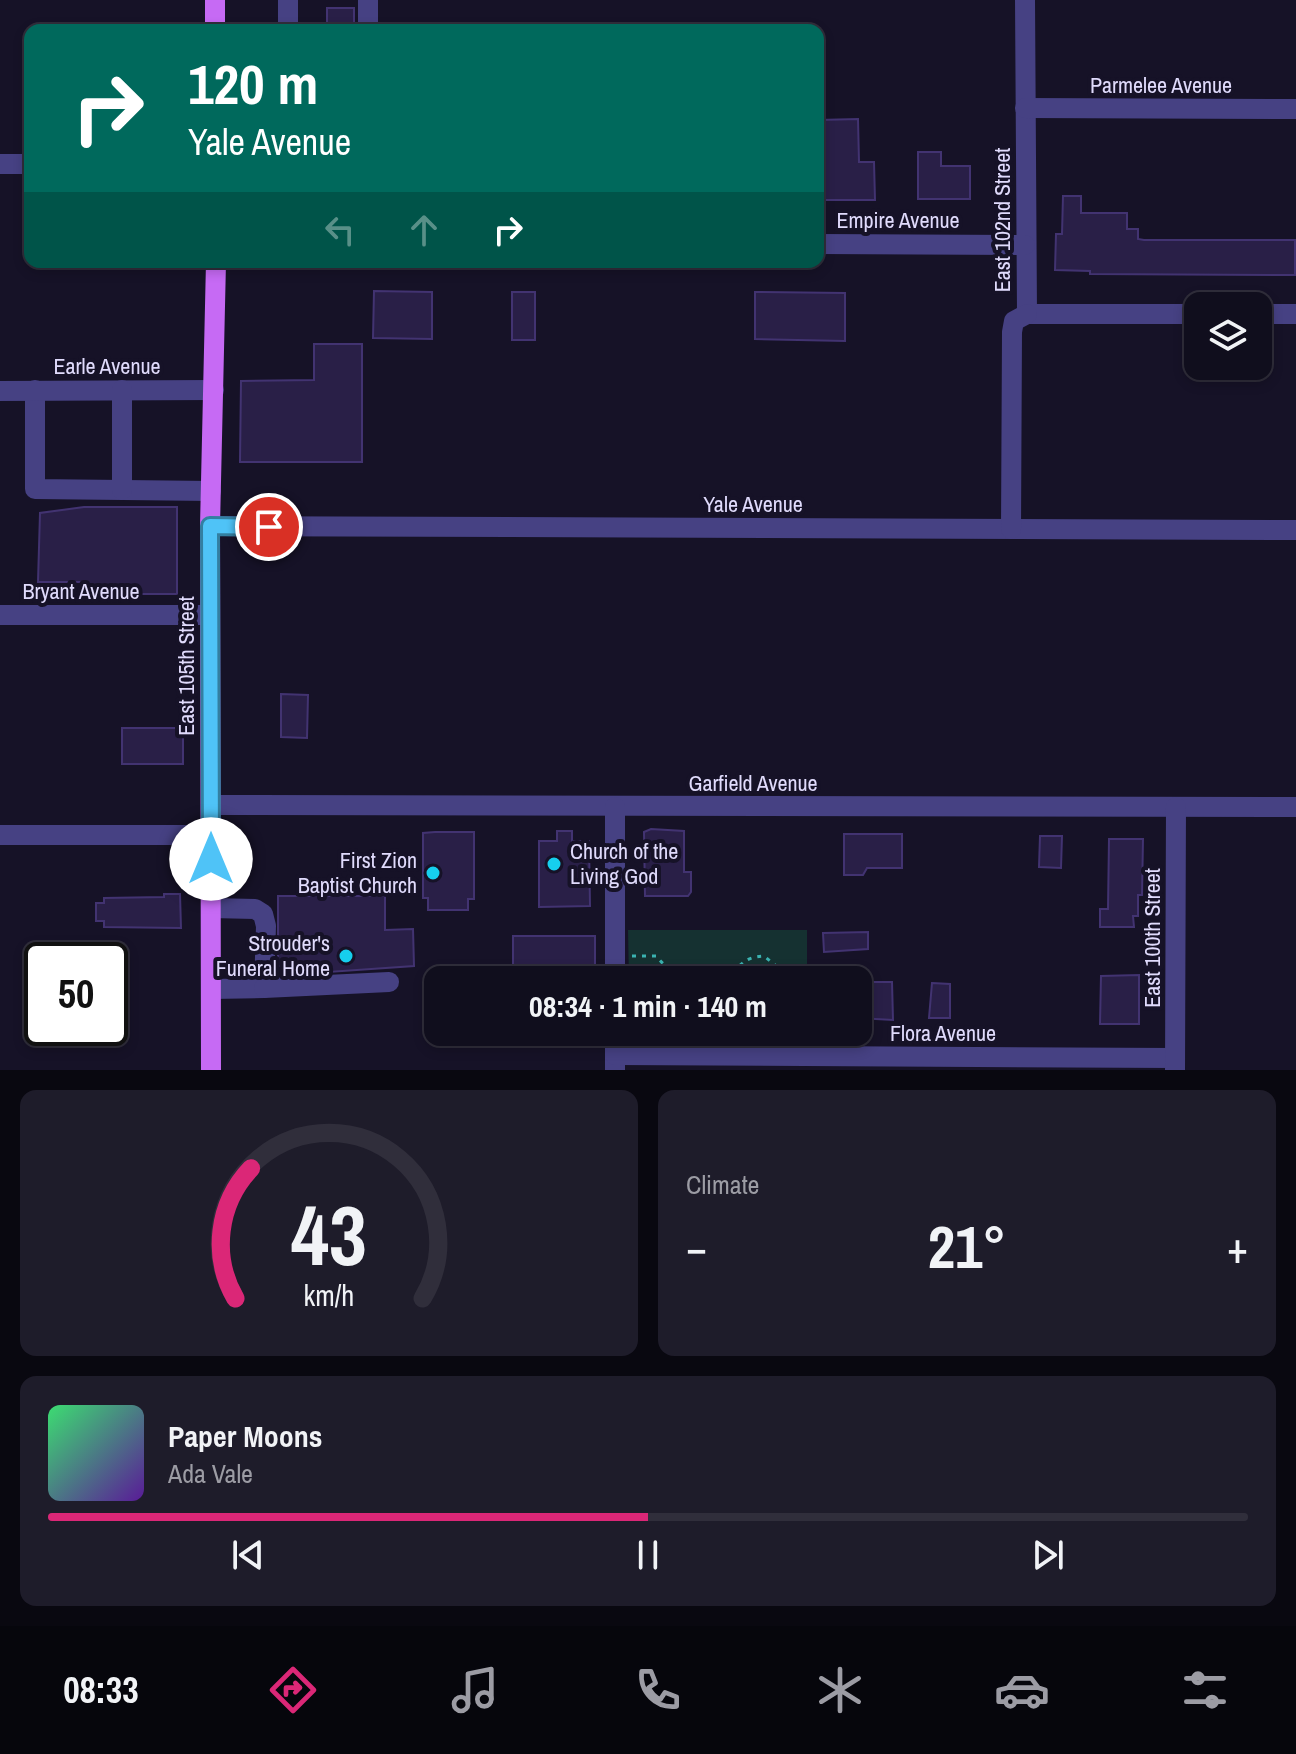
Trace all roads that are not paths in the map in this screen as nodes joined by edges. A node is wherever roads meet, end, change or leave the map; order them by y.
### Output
1 (215, 0) edge
2 (288, 0) edge
3 (368, 0) edge
4 (1025, 0) edge
5 (215, 24) edge
6 (288, 24) edge
7 (368, 24) edge
8 (1025, 108) junction
9 (1296, 109) edge
10 (0, 164) edge
11 (24, 164) edge
12 (824, 244) edge
13 (1025, 245) junction
14 (216, 268) edge
15 (1027, 314) junction
16 (1184, 314) edge
17 (1272, 314) edge
18 (1296, 314) edge
19 (35, 390) junction
20 (122, 390) junction
21 (214, 390) junction
22 (0, 391) edge
23 (122, 490) junction
24 (211, 491) junction
25 (210, 526) junction
26 (1011, 529) junction
27 (1296, 530) edge
28 (0, 615) edge
29 (210, 615) junction
30 (211, 805) junction
31 (615, 807) junction
32 (1176, 807) junction
33 (1296, 807) edge
34 (0, 835) edge
35 (211, 835) junction
36 (211, 908) junction
37 (615, 966) edge
38 (389, 982) dead end
39 (264, 988) junction
40 (212, 989) junction
41 (615, 1062) edge
42 (1175, 1064) edge
43 (211, 1070) edge

1 - 5 main road
2 - 6 street
3 - 7 street
4 - 8 street, East 102nd Street
8 - 9 street, Parmelee Avenue
8 - 13 street, East 102nd Street
10 - 11 street
12 - 13 street, Empire Avenue
13 - 15 street, East 102nd Street
14 - 21 main road, East 105th Street
15 - 16 street
15 - 26 street, East 102nd Street
17 - 18 street
19 - 20 street, Earle Avenue
19 - 22 street, Earle Avenue
19 - 23 street
20 - 21 street, Earle Avenue
20 - 23 street
21 - 24 main road, East 105th Street
23 - 24 street
24 - 25 main road, East 105th Street
25 - 26 street, Yale Avenue
25 - 29 main road, East 105th Street
26 - 27 street, Yale Avenue
28 - 29 street, Bryant Avenue
29 - 30 main road, East 105th Street
30 - 31 street, Garfield Avenue
30 - 35 main road, East 105th Street
31 - 32 street, Garfield Avenue
31 - 37 street
32 - 33 street, Garfield Avenue
32 - 42 street, East 100th Street
34 - 35 street
35 - 36 main road, East 105th Street
36 - 39 street
36 - 40 main road, East 105th Street
38 - 39 street
39 - 40 street
40 - 43 main road, East 105th Street
41 - 42 street, Flora Avenue

